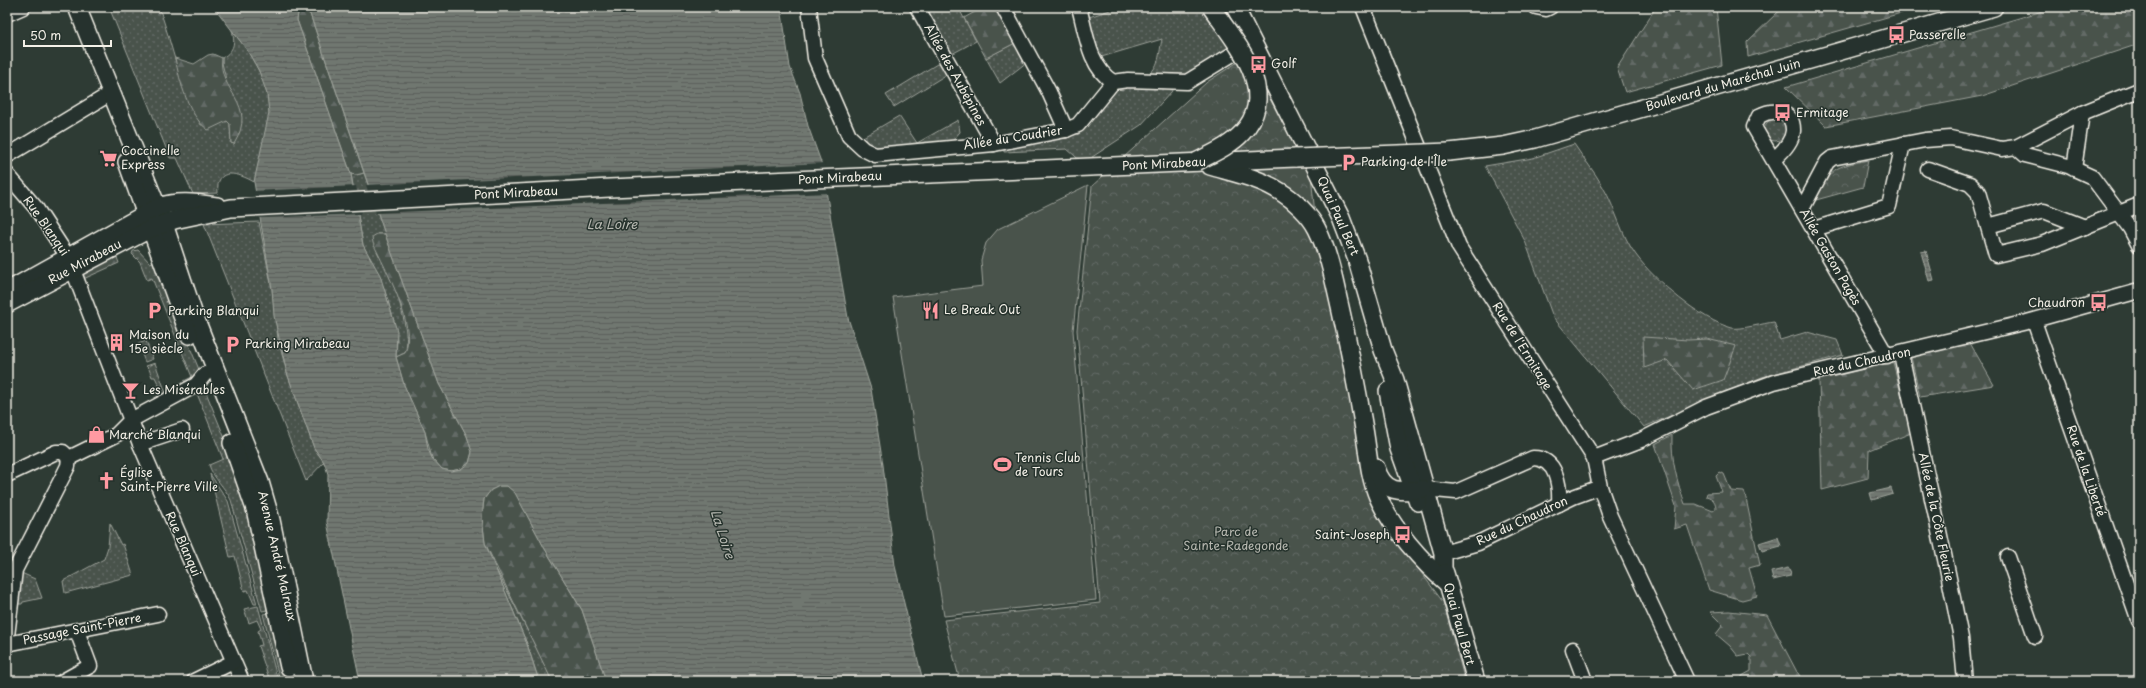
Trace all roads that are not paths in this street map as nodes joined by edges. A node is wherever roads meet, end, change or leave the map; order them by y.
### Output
1 (23, 7) edge
2 (68, 7) edge
3 (77, 7) edge
4 (809, 7) edge
5 (917, 7) edge
6 (1003, 7) edge
7 (1079, 7) edge
8 (1211, 7) edge
9 (1223, 7) edge
10 (1236, 7) edge
11 (1363, 7) edge
12 (1536, 7) edge
13 (1550, 7) edge
14 (1994, 7) edge
15 (7, 14) edge
16 (1250, 43) junction
17 (1113, 82) junction
18 (2139, 90) edge
19 (102, 98) junction
20 (2082, 113) junction
21 (1066, 130) junction
22 (994, 144) junction
23 (1903, 144) junction
24 (2016, 147) junction
25 (1449, 152) joint
26 (7, 156) edge
27 (1774, 159) dead end
28 (1196, 162) junction
29 (1928, 169) dead end
30 (2074, 169) junction
31 (7, 174) edge
32 (2139, 205) edge
33 (1802, 208) junction
34 (2120, 214) junction
35 (161, 216) junction
36 (1988, 226) junction
37 (2085, 227) junction
38 (1814, 229) junction
39 (2139, 245) edge
40 (70, 263) junction
41 (7, 291) edge
42 (2139, 291) edge
43 (7, 304) edge
44 (2034, 321) junction
45 (1901, 354) junction
46 (1886, 356) junction
47 (205, 374) junction
48 (131, 420) junction
49 (1364, 428) junction
50 (182, 430) dead end
51 (140, 444) junction
52 (68, 458) junction
53 (1594, 458) junction
54 (7, 475) edge
55 (1600, 487) junction
56 (1419, 490) junction
57 (1559, 504) junction
58 (2008, 557) dead end
59 (1443, 560) junction
60 (1448, 584) junction
61 (158, 614) dead end
62 (2139, 621) edge
63 (77, 631) junction
64 (7, 636) edge
65 (2035, 636) dead end
66 (7, 644) edge
67 (1573, 649) dead end
68 (233, 662) junction
69 (63, 681) edge
70 (194, 681) edge
71 (242, 681) edge
72 (292, 681) edge
73 (304, 681) edge
74 (1476, 681) edge
75 (1585, 681) edge
76 (1687, 681) edge
77 (1965, 681) edge

1 - 15 street
2 - 19 main road, Avenue André Malraux
3 - 35 main road, Avenue André Malraux
4 - 22 street, Allée du Coudrier
5 - 22 street, Allée des Aubépines
6 - 21 street
7 - 17 street
8 - 28 main road, bridge
9 - 16 main road, Quai Paul Bert
10 - 16 main road, Quai Paul Bert
11 - 53 street, Rue de l'Ermitage
12 - 13 street
14 - 25 main road, Boulevard du Maréchal Juin
16 - 17 street
16 - 56 main road, Quai Paul Bert
17 - 21 street, Allée du Coudrier
18 - 20 street
19 - 26 street
19 - 35 main road, Avenue André Malraux
20 - 24 street
20 - 30 street
21 - 22 street, Allée du Coudrier
23 - 24 street
23 - 33 street
23 - 38 street
24 - 30 street
25 - 28 main road, Pont Mirabeau, bridge
27 - 33 street, Allée Gaston Pagès
28 - 35 main road, Pont Mirabeau
28 - 49 main road
29 - 36 street
30 - 34 street
31 - 40 street, Rue Blanqui
32 - 34 street
33 - 38 street, Allée Gaston Pagès
34 - 37 street
34 - 39 street
35 - 40 main road, Rue Mirabeau
35 - 47 main road, Avenue André Malraux
35 - 73 main road, Avenue André Malraux
36 - 37 street
36 - 37 street
38 - 46 street, Allée Gaston Pagès
40 - 41 main road, Rue Mirabeau
40 - 43 main road, Rue Mirabeau
40 - 48 street, Rue Blanqui
42 - 44 street, Rue du Chaudron
44 - 45 street, Rue du Chaudron
44 - 62 street, Rue de la Liberté
45 - 46 street, Rue du Chaudron
45 - 77 street, Allée de la Côte Fleurie
46 - 53 street, Rue du Chaudron
47 - 48 street
47 - 72 main road, Avenue André Malraux
48 - 51 street, Rue Blanqui
48 - 52 street
49 - 56 main road
49 - 60 main road
50 - 51 street
51 - 68 street, Rue Blanqui
52 - 54 street
52 - 64 street
53 - 55 street, Rue de l'Ermitage
55 - 57 street, Rue du Chaudron
55 - 76 street, Rue de l'Ermitage
56 - 57 street
56 - 59 main road, Quai Paul Bert
57 - 59 street, Rue du Chaudron
58 - 65 street
59 - 60 main road, Quai Paul Bert
60 - 74 main road, Quai Paul Bert
61 - 63 street, Passage Saint-Pierre
63 - 66 street, Passage Saint-Pierre
63 - 69 street
67 - 75 street
68 - 70 street
68 - 71 street, Rue Blanqui

